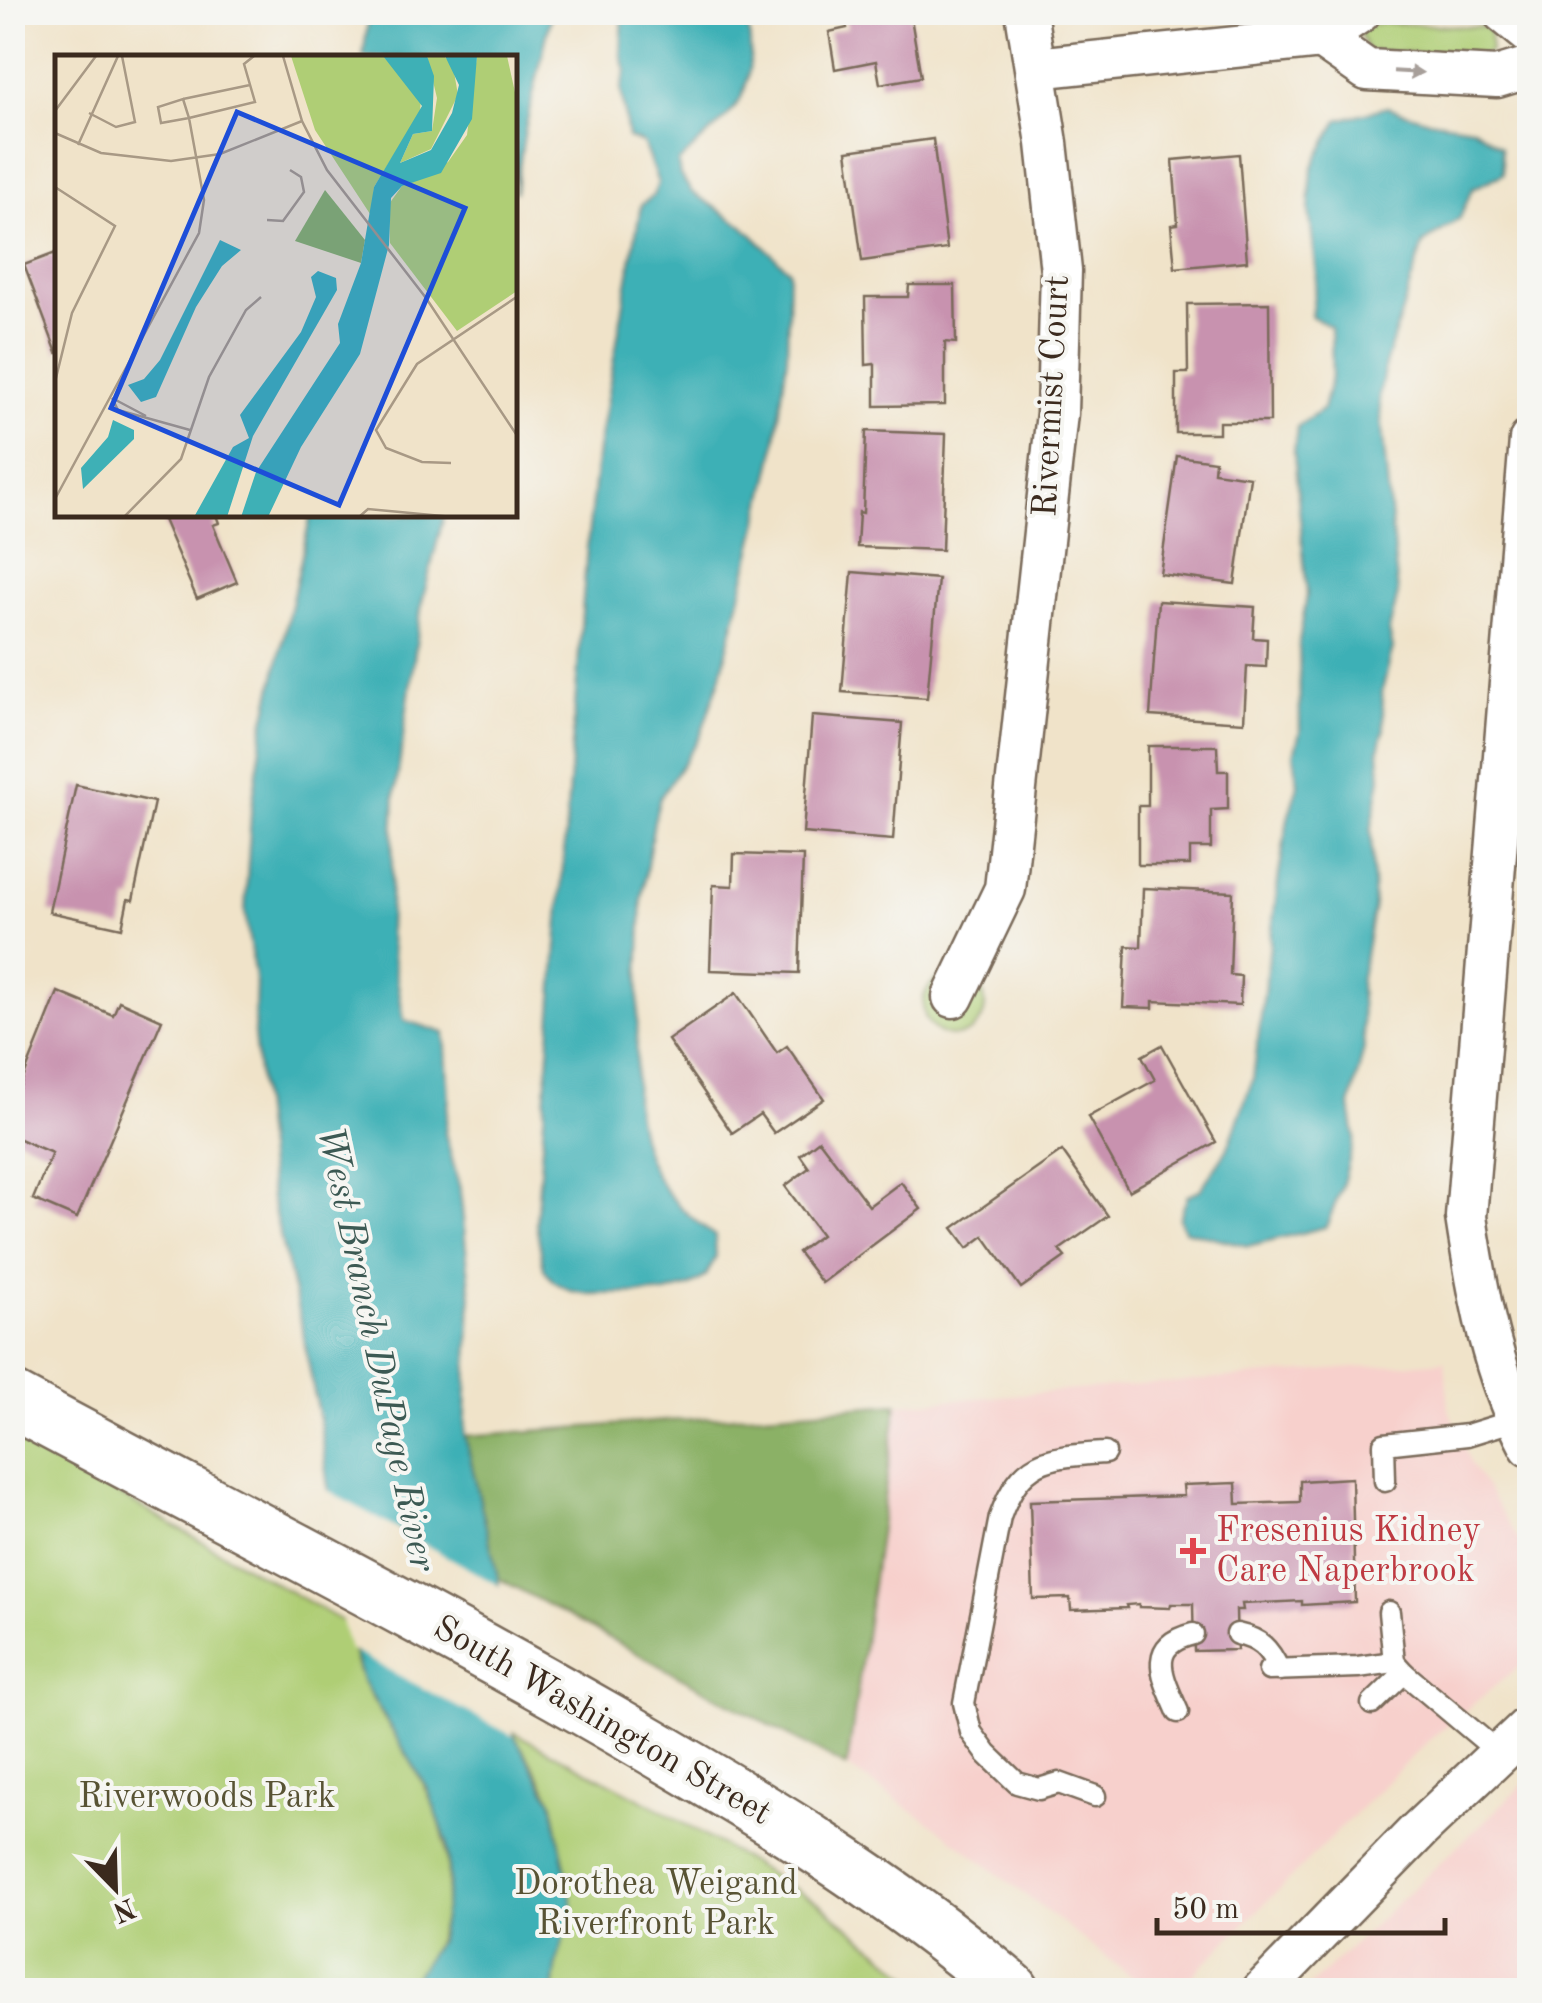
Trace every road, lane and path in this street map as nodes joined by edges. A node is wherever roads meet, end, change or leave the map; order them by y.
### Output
1 (1026, 12) edge
2 (1360, 12) edge
3 (1503, 12) edge
4 (1530, 34) edge
5 (1321, 38) junction
6 (1530, 67) edge
7 (1036, 68) junction
8 (1530, 440) edge
9 (953, 997) dead end
10 (12, 1400) edge
11 (1523, 1433) edge
12 (1105, 1454) dead end
13 (1385, 1481) dead end
14 (1388, 1612) dead end
15 (1194, 1634) dead end
16 (1236, 1634) dead end
17 (1399, 1667) junction
18 (1372, 1704) dead end
19 (1178, 1712) dead end
20 (1530, 1724) edge
21 (1498, 1752) junction
22 (1095, 1796) dead end
23 (1011, 1990) edge
24 (1262, 1990) edge

1 - 7 street, Rivermist Court
2 - 5 street
3 - 4 street
5 -> 6 street
5 - 7 street
7 - 9 street, Rivermist Court
8 - 11 street
10 - 23 main road, South Washington Street
11 - 13 lane
12 - 22 lane
14 - 17 lane
15 - 19 lane
16 - 17 lane
17 - 18 lane
17 - 21 lane
20 - 21 street
21 - 24 street

